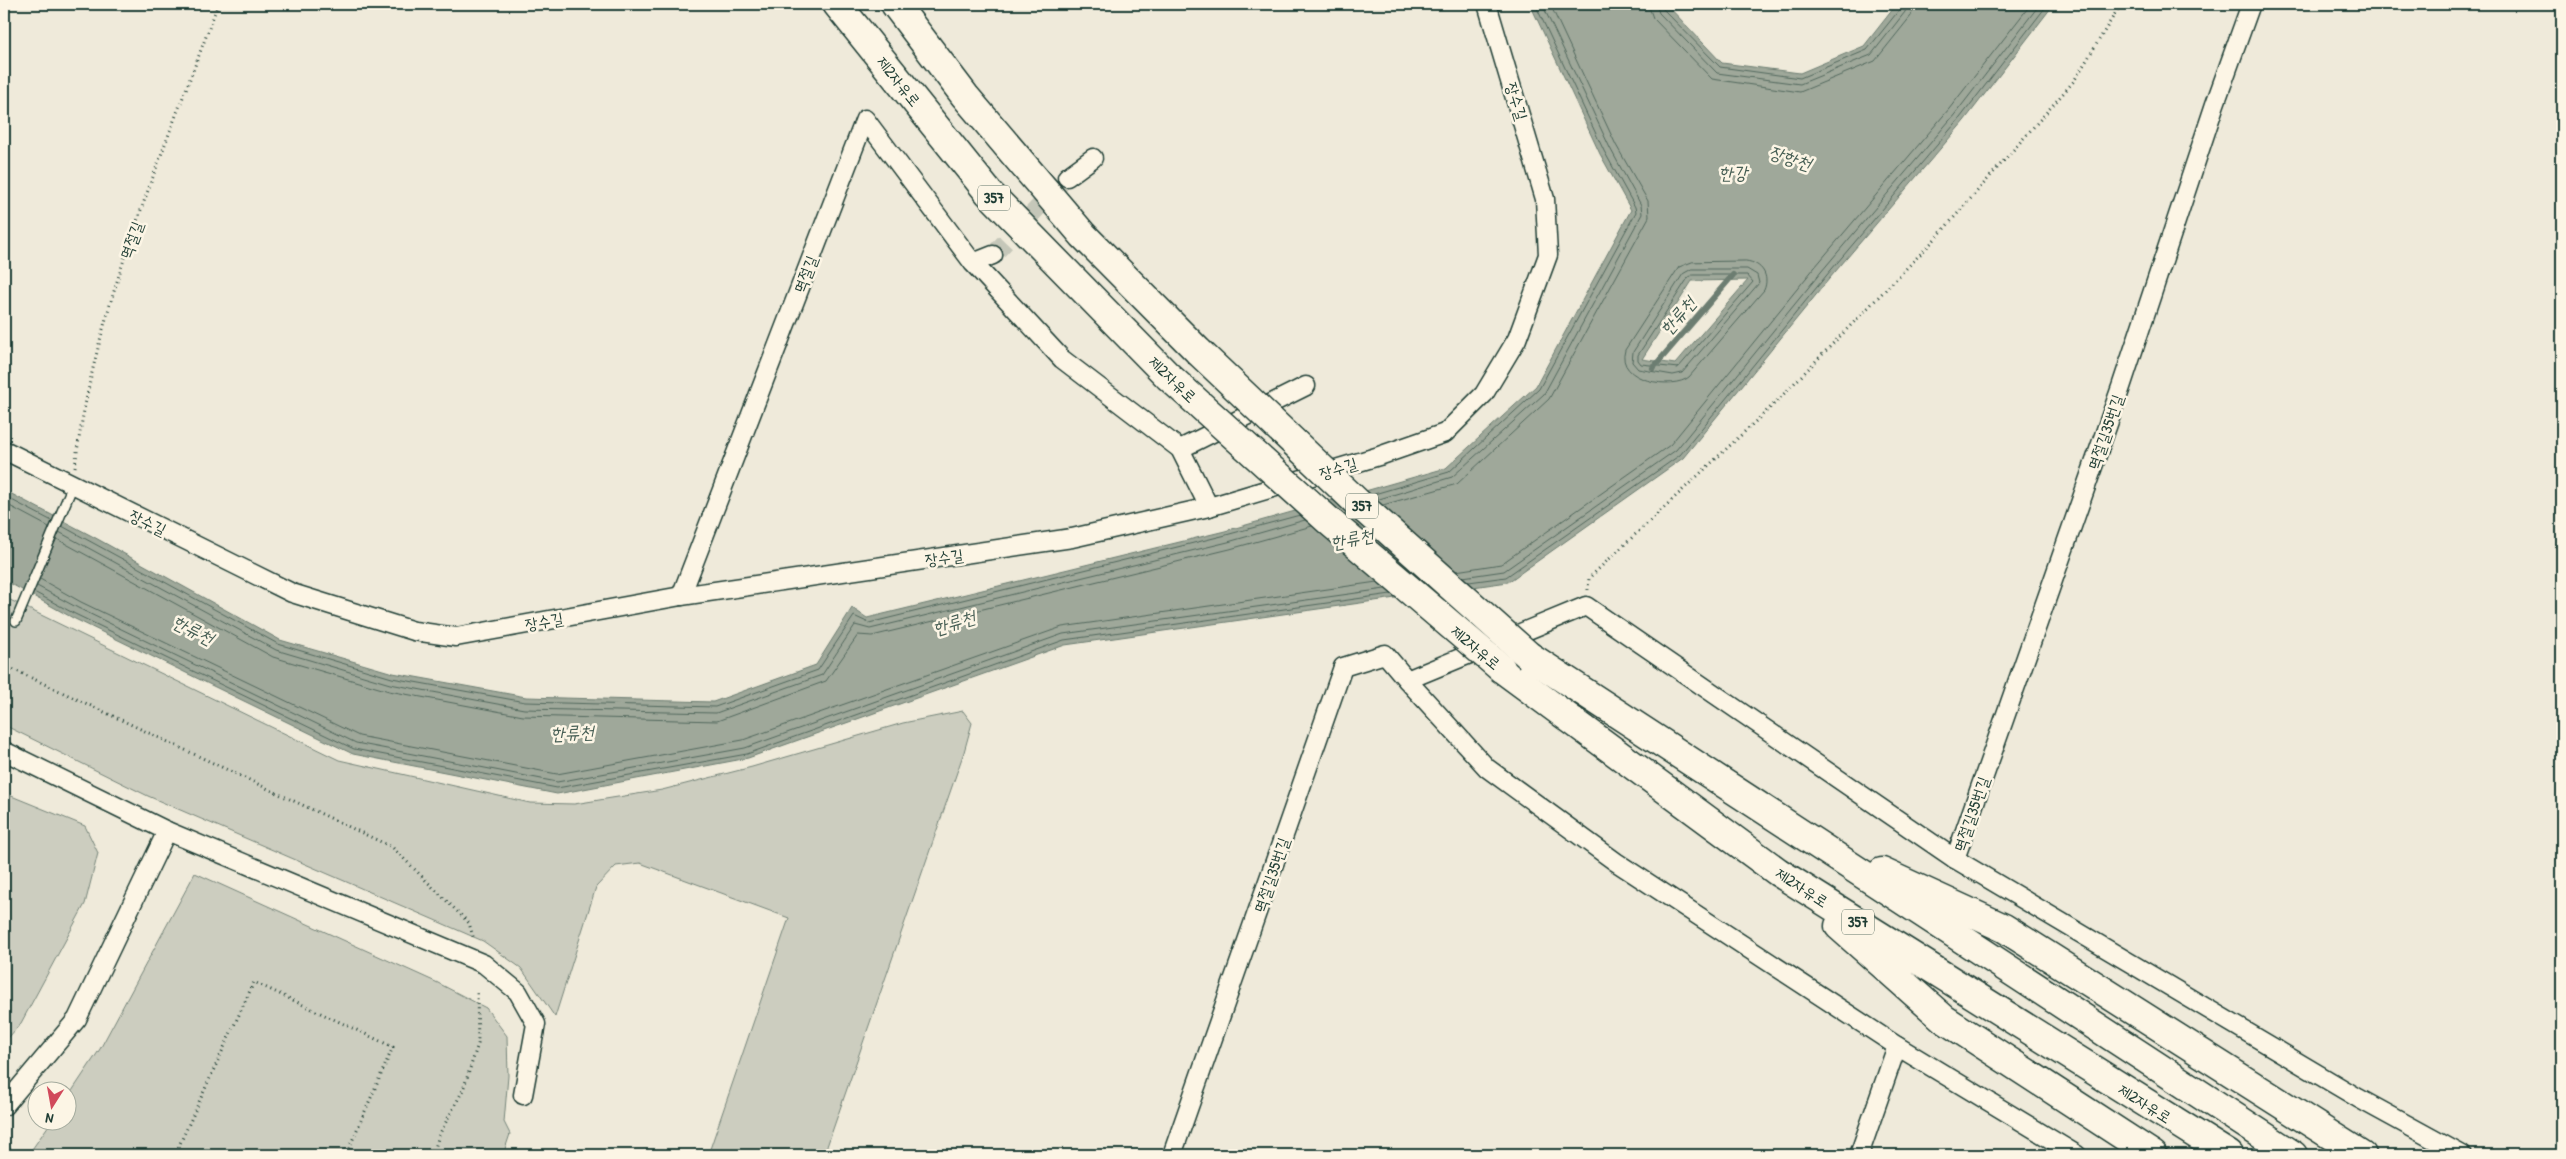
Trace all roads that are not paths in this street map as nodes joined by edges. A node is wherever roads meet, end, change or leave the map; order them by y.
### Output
1 (837, 4) edge
2 (895, 4) edge
3 (1486, 4) edge
4 (2251, 4) edge
5 (1093, 158) dead end
6 (1067, 177) tunnel mouth
7 (992, 255) tunnel mouth
8 (973, 263) junction
9 (1306, 386) dead end
10 (1180, 449) junction
11 (4, 450) edge
12 (73, 485) junction
13 (1209, 507) junction
14 (681, 596) junction
15 (16, 621) dead end
16 (1407, 680) junction
17 (4, 751) edge
18 (1793, 830) junction
19 (167, 831) junction
20 (1955, 859) junction
21 (1778, 872) junction
22 (1897, 1046) junction
23 (523, 1095) dead end
24 (4, 1106) edge
25 (1172, 1155) edge
26 (1859, 1155) edge
27 (2077, 1155) edge
28 (2153, 1155) edge
29 (2229, 1155) edge
30 (2293, 1155) edge
31 (2362, 1155) edge
32 (2462, 1155) edge

1 - 21 highway, 제2자유로 / 357, bridge
2 - 18 highway, 357, bridge
3 - 13 street, 장수길
4 - 20 street, 멱절길35번길
5 - 6 street
7 - 8 street
8 - 10 street
8 - 14 street, 멱절길
9 - 10 street
10 - 13 street
11 - 12 street, 장수길
12 - 14 street, 장수길
12 - 15 lane
13 - 14 street, 장수길
16 - 20 street
16 - 22 street
16 - 25 street, 멱절길35번길
17 - 19 street
18 - 30 highway
18 - 31 highway
19 - 23 street
19 - 24 street
20 - 32 street
21 - 28 highway
21 - 29 highway, 제2자유로 / 357
22 - 26 street
22 - 27 street

